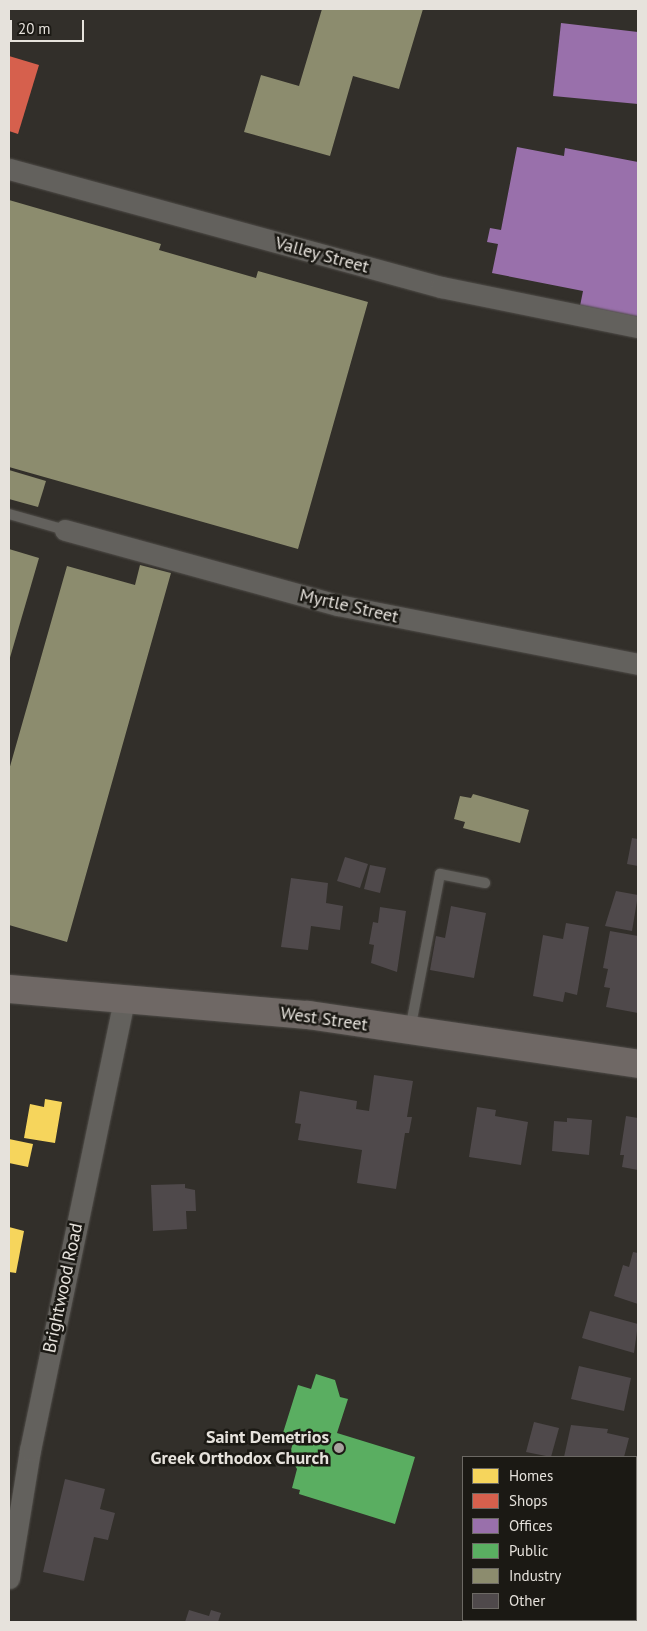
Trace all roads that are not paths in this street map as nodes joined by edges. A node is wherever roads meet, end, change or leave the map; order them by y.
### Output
1 (9, 169) edge
2 (638, 327) edge
3 (9, 514) edge
4 (65, 530) joint
5 (638, 664) edge
6 (485, 883) dead end
7 (9, 989) edge
8 (124, 1000) junction
9 (410, 1031) junction
10 (638, 1064) edge
11 (9, 1578) edge

1 - 2 street, Valley Street
3 - 4 lane
4 - 5 street, Myrtle Street
6 - 9 lane
7 - 8 main road, West Street
8 - 9 main road, West Street
8 - 11 street, Brightwood Road
9 - 10 main road, West Street

